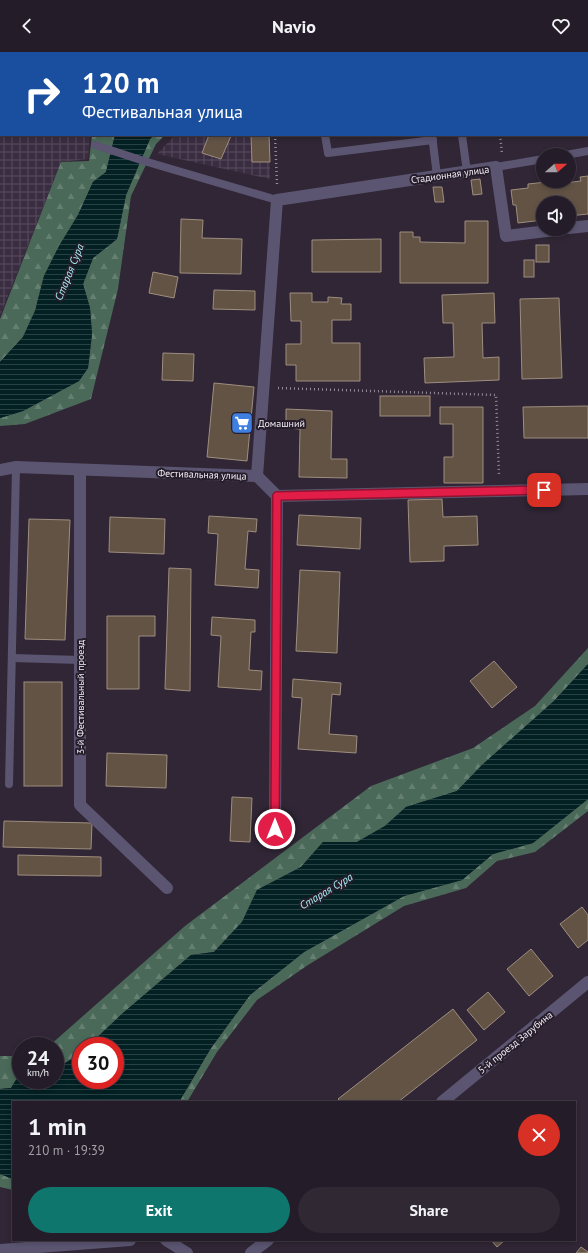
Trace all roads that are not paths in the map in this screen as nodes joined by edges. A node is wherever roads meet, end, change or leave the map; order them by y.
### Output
1 (325, 136) edge
2 (462, 136) edge
3 (433, 138) edge
4 (95, 145) dead end
5 (588, 151) edge
6 (576, 153) edge
7 (536, 160) edge
8 (496, 167) junction
9 (467, 172) junction
10 (437, 176) junction
11 (277, 200) junction
12 (588, 226) edge
13 (576, 227) edge
14 (536, 232) edge
15 (16, 467) junction
16 (0, 470) edge
17 (80, 470) junction
18 (257, 476) junction
19 (588, 489) edge
20 (277, 496) junction
21 (12, 658) junction
22 (80, 660) junction
23 (9, 784) dead end
24 (275, 829) dead end
25 (166, 888) dead end
26 (588, 982) edge
27 (443, 1101) edge
28 (117, 1241) edge
29 (168, 1241) edge
30 (267, 1241) edge
31 (0, 1250) edge
32 (187, 1253) edge
33 (251, 1253) edge

1 - 3 lane
2 - 9 lane
3 - 10 lane
4 - 11 lane
5 - 6 lane
7 - 8 lane
8 - 9 street, Стадионная улица
8 - 14 street, Стадионная улица
9 - 10 street, Стадионная улица
10 - 11 street, Стадионная улица
11 - 18 street
12 - 13 street
15 - 16 street, Фестивальная улица
15 - 17 street, Фестивальная улица
15 - 21 lane
17 - 18 street, Фестивальная улица
17 - 22 street, 3-й Фестивальный проезд
18 - 20 street, Фестивальная улица
19 - 20 street
20 - 24 street
21 - 22 lane
21 - 23 lane
22 - 25 street, 3-й Фестивальный проезд
26 - 27 street, 5-й проезд Зарубина
28 - 31 street
29 - 32 street
30 - 33 street

